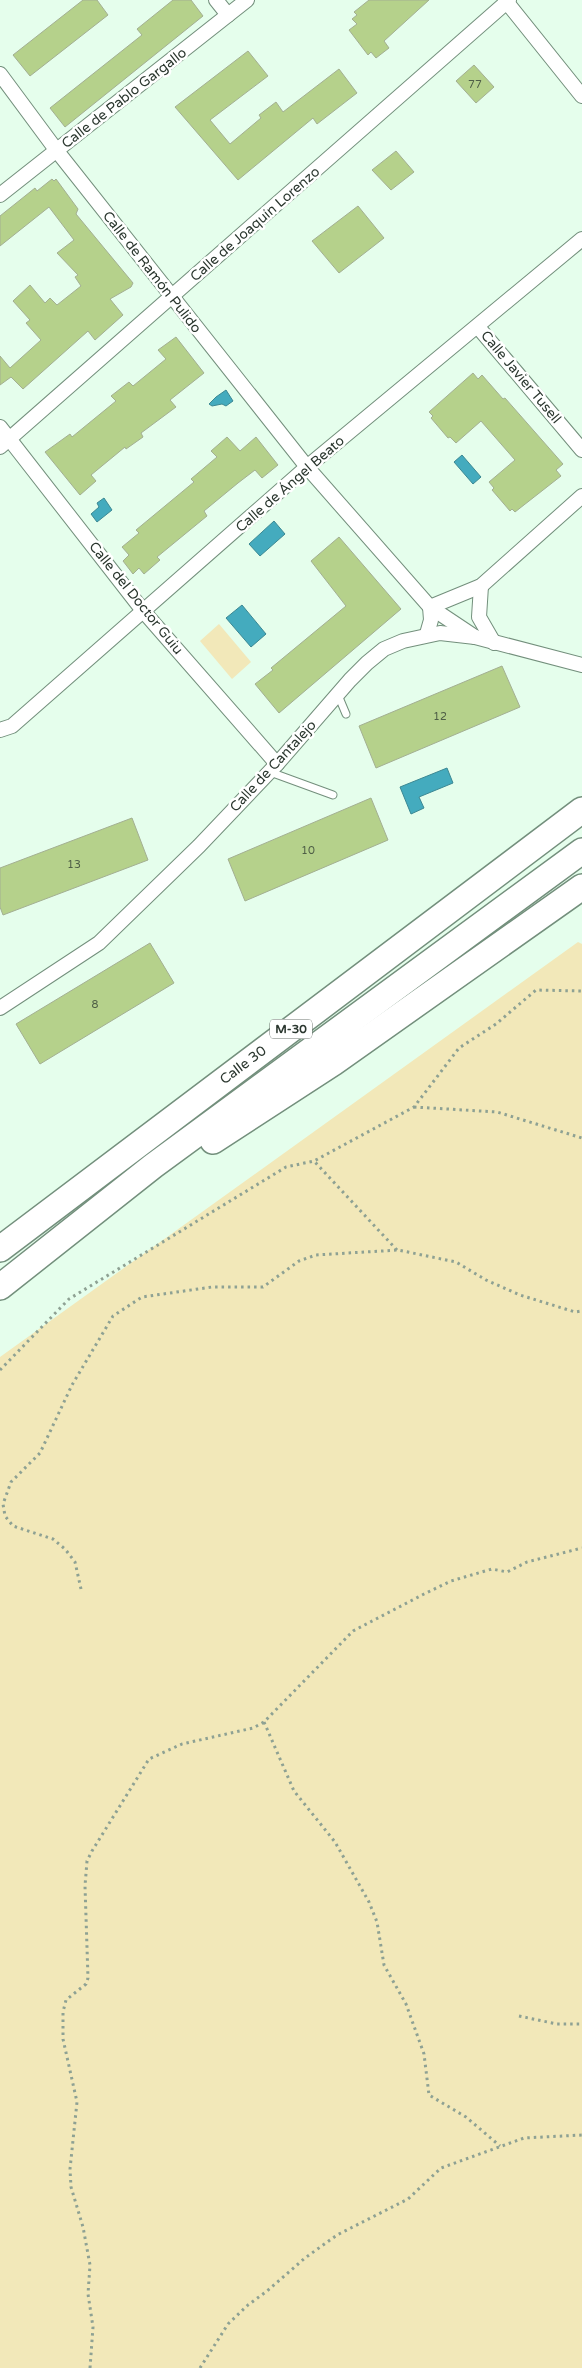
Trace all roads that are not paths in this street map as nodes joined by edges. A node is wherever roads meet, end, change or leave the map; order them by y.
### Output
1 (216, 0) edge
2 (247, 0) edge
3 (507, 1) edge
4 (228, 15) junction
5 (0, 74) edge
6 (582, 96) edge
7 (57, 151) junction
8 (0, 195) edge
9 (582, 239) edge
10 (172, 297) junction
11 (478, 327) junction
12 (0, 427) edge
13 (5, 443) edge
14 (582, 450) edge
15 (307, 467) junction
16 (582, 496) edge
17 (481, 586) junction
18 (430, 607) junction
19 (144, 612) junction
20 (427, 634) junction
21 (475, 637) junction
22 (494, 643) junction
23 (582, 665) edge
24 (338, 694) junction
25 (346, 714) dead end
26 (0, 730) edge
27 (273, 768) junction
28 (333, 795) dead end
29 (582, 810) edge
30 (582, 851) edge
31 (582, 887) edge
32 (0, 1008) edge
33 (0, 1249) edge
34 (48, 1250) junction
35 (0, 1287) edge

1 - 4 street
2 - 4 street, Calle de Pablo Gargallo
3 - 6 street
3 - 10 street, Calle de Joaquín Lorenzo
4 - 7 street, Calle de Pablo Gargallo
5 - 7 street, Calle de Ramón Pulido
7 - 8 street, Calle de Pablo Gargallo
7 - 10 street, Calle de Ramón Pulido
9 - 11 street, Calle de Ángel Beato
10 - 13 street, Calle de Joaquín Lorenzo
10 - 15 street, Calle de Ramón Pulido
11 - 14 street, Calle Javier Tusell
11 - 15 street, Calle de Ángel Beato
12 - 13 street, Calle del Doctor Guiu
13 - 19 street, Calle del Doctor Guiu
15 - 18 street, Calle de Ramón Pulido
15 - 19 street, Calle de Ángel Beato
16 - 17 street
17 - 18 street
17 - 22 street
18 - 20 street
18 - 21 street, Calle de Ramón Pulido
19 - 26 street, Calle de Ángel Beato
19 - 27 street, Calle del Doctor Guiu
20 - 21 street, Calle de Cantalejo
20 - 24 street, Calle de Cantalejo
21 - 22 street, Calle de Cantalejo
22 - 23 street, Calle de Cantalejo
24 - 25 lane
24 - 27 street, Calle de Cantalejo
27 - 28 lane
27 - 32 street, Calle de Cantalejo
29 - 33 highway, Calle 30 / M-30
30 - 34 highway, Calle 30 / M-30
31 - 34 highway
34 - 35 highway, Calle 30 / M-30

